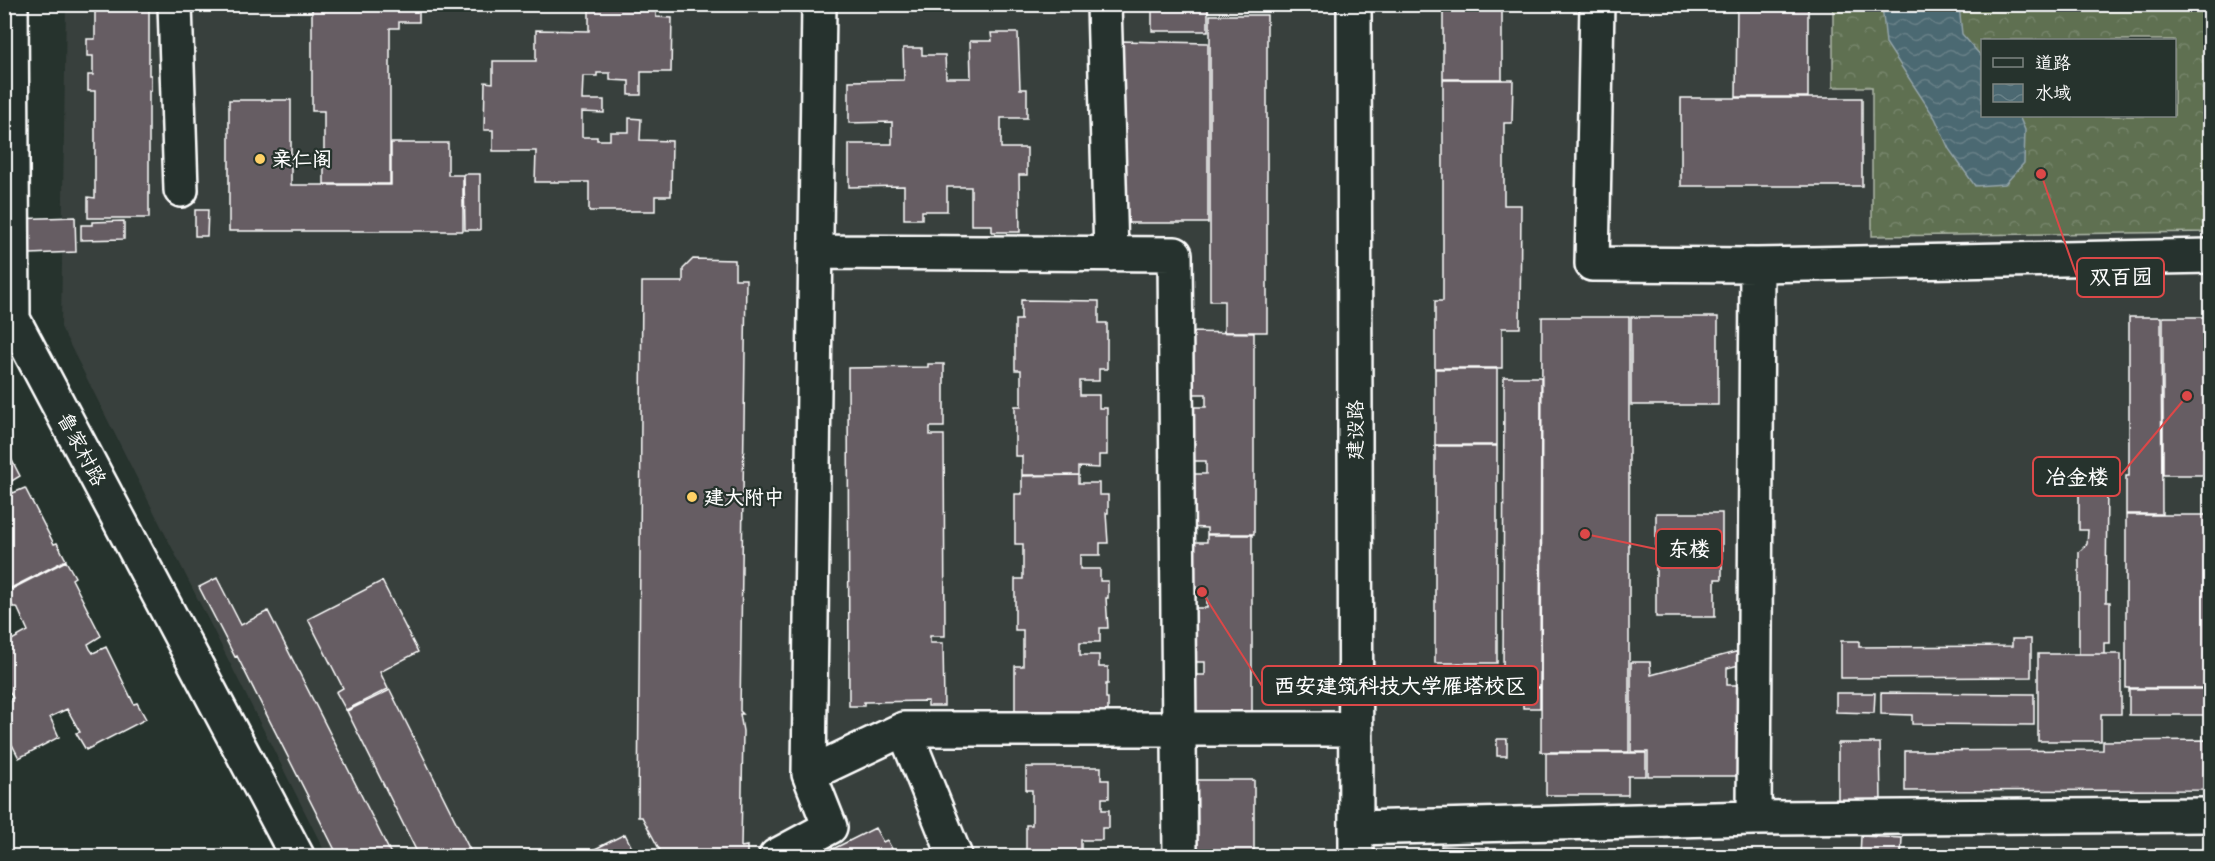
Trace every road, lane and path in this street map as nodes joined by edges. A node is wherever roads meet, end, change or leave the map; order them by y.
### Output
1 (11, 4) edge
2 (175, 4) edge
3 (819, 4) edge
4 (1104, 4) edge
5 (1354, 4) edge
6 (1597, 4) edge
7 (182, 190) dead end
8 (816, 252) junction
9 (1111, 254) junction
10 (2211, 256) edge
11 (1757, 265) junction
12 (9, 319) edge
13 (904, 729) junction
14 (1179, 729) junction
15 (1356, 729) junction
16 (809, 774) junction
17 (2211, 815) edge
18 (1755, 818) junction
19 (1356, 842) edge
20 (796, 852) edge
21 (297, 856) edge
22 (955, 856) edge
23 (1180, 856) edge

1 - 12 street, 鲁家村路
2 - 7 street
3 - 8 street
4 - 9 street
5 - 15 street, 建设路
6 - 11 street
8 - 9 street
8 - 16 street
9 - 14 street
10 - 11 street
11 - 18 street
12 - 21 street, 鲁家村路
13 - 14 street
13 - 16 street
13 - 22 street
14 - 15 street
14 - 23 street
15 - 19 street, 建设路
16 - 20 street
17 - 18 street
18 - 19 street

